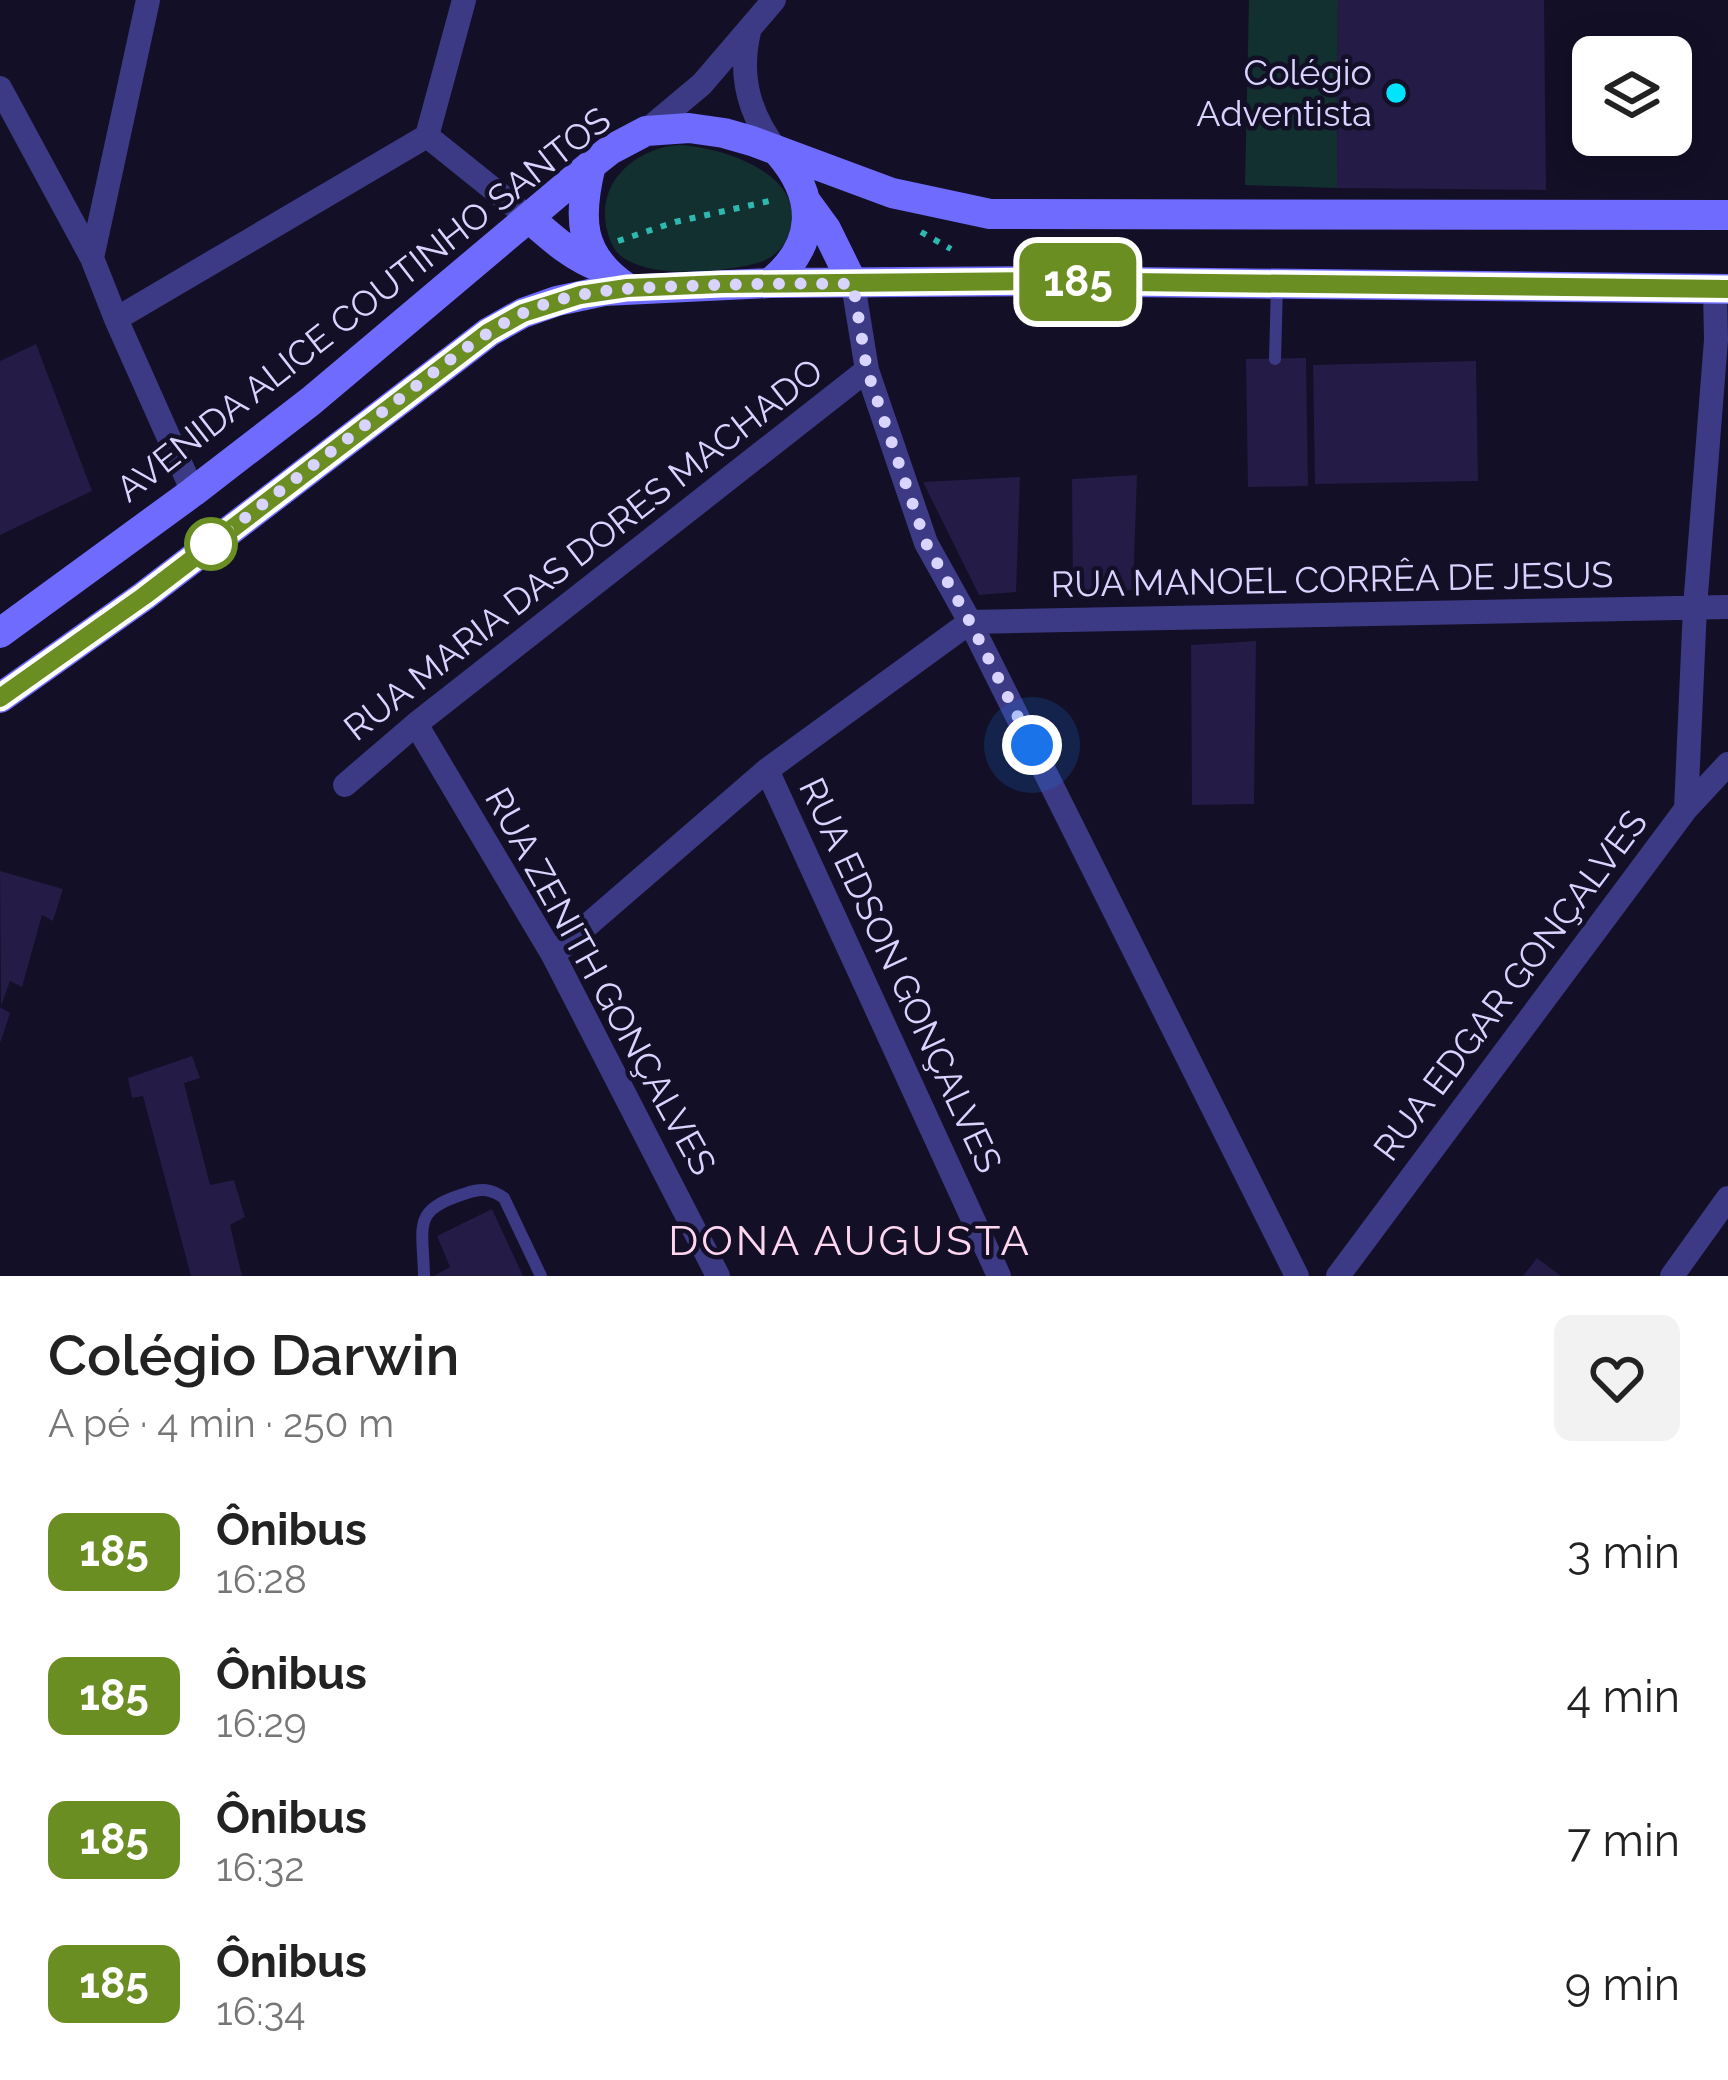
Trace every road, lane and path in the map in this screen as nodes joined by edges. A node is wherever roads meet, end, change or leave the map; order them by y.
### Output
1 (148, 0) edge
2 (464, 0) edge
3 (774, 0) edge
4 (750, 30) junction
5 (0, 88) edge
6 (646, 131) junction
7 (428, 136) junction
8 (779, 153) junction
9 (591, 165) junction
10 (807, 203) junction
11 (1728, 214) edge
12 (530, 218) junction
13 (915, 227) dead end
14 (963, 254) dead end
15 (92, 258) junction
16 (596, 259) junction
17 (770, 283) junction
18 (853, 284) junction
19 (1277, 284) junction
20 (627, 288) junction
21 (1722, 289) edge
22 (116, 319) junction
23 (1275, 359) dead end
24 (867, 370) junction
25 (194, 492) junction
26 (1695, 608) junction
27 (1728, 608) edge
28 (970, 622) junction
29 (0, 632) edge
30 (0, 698) edge
31 (416, 724) junction
32 (1728, 764) edge
33 (767, 770) junction
34 (345, 785) dead end
35 (1686, 809) junction
36 (553, 956) junction
37 (1728, 1198) edge
38 (713, 1273) edge
39 (424, 1276) edge
40 (541, 1276) edge
41 (999, 1276) edge
42 (1298, 1276) edge
43 (1338, 1276) edge
44 (1672, 1276) edge

1 - 15 street
2 - 7 street
3 - 4 street
4 - 6 street
4 - 8 street
5 - 15 street
6 - 8 main road, AVENIDA ALICE COUTINHO SANTOS
6 - 9 main road, AVENIDA ALICE COUTINHO SANTOS
7 - 12 street
7 - 22 street
8 - 10 main road
8 - 11 main road, AVENIDA ALICE COUTINHO SANTOS
9 - 12 main road, AVENIDA ALICE COUTINHO SANTOS
9 - 16 main road
10 - 16 path
10 - 17 main road
10 - 18 main road
12 - 16 main road
12 - 25 main road, AVENIDA ALICE COUTINHO SANTOS
13 - 14 path
15 - 22 street
16 - 20 main road
17 - 18 main road
17 - 20 main road
18 - 19 main road
18 - 24 street
19 - 21 main road
19 - 23 lane
20 - 30 main road
21 - 26 street, RUA EDGAR GONÇALVES
22 - 25 street
24 - 28 street
24 - 31 street, RUA MARIA DAS DORES MACHADO
25 - 29 main road, AVENIDA ALICE COUTINHO SANTOS
26 - 27 street, RUA MANOEL CORRÊA DE JESUS
26 - 28 street, RUA MANOEL CORRÊA DE JESUS
26 - 35 street, RUA EDGAR GONÇALVES
28 - 33 street
28 - 42 street
31 - 34 street, RUA MARIA DAS DORES MACHADO
31 - 36 street, RUA ZENITH GONÇALVES
32 - 35 street
33 - 36 street
33 - 41 street, RUA EDSON GONÇALVES
35 - 43 street, RUA EDGAR GONÇALVES
36 - 38 street, RUA ZENITH GONÇALVES
37 - 44 street
39 - 40 lane

